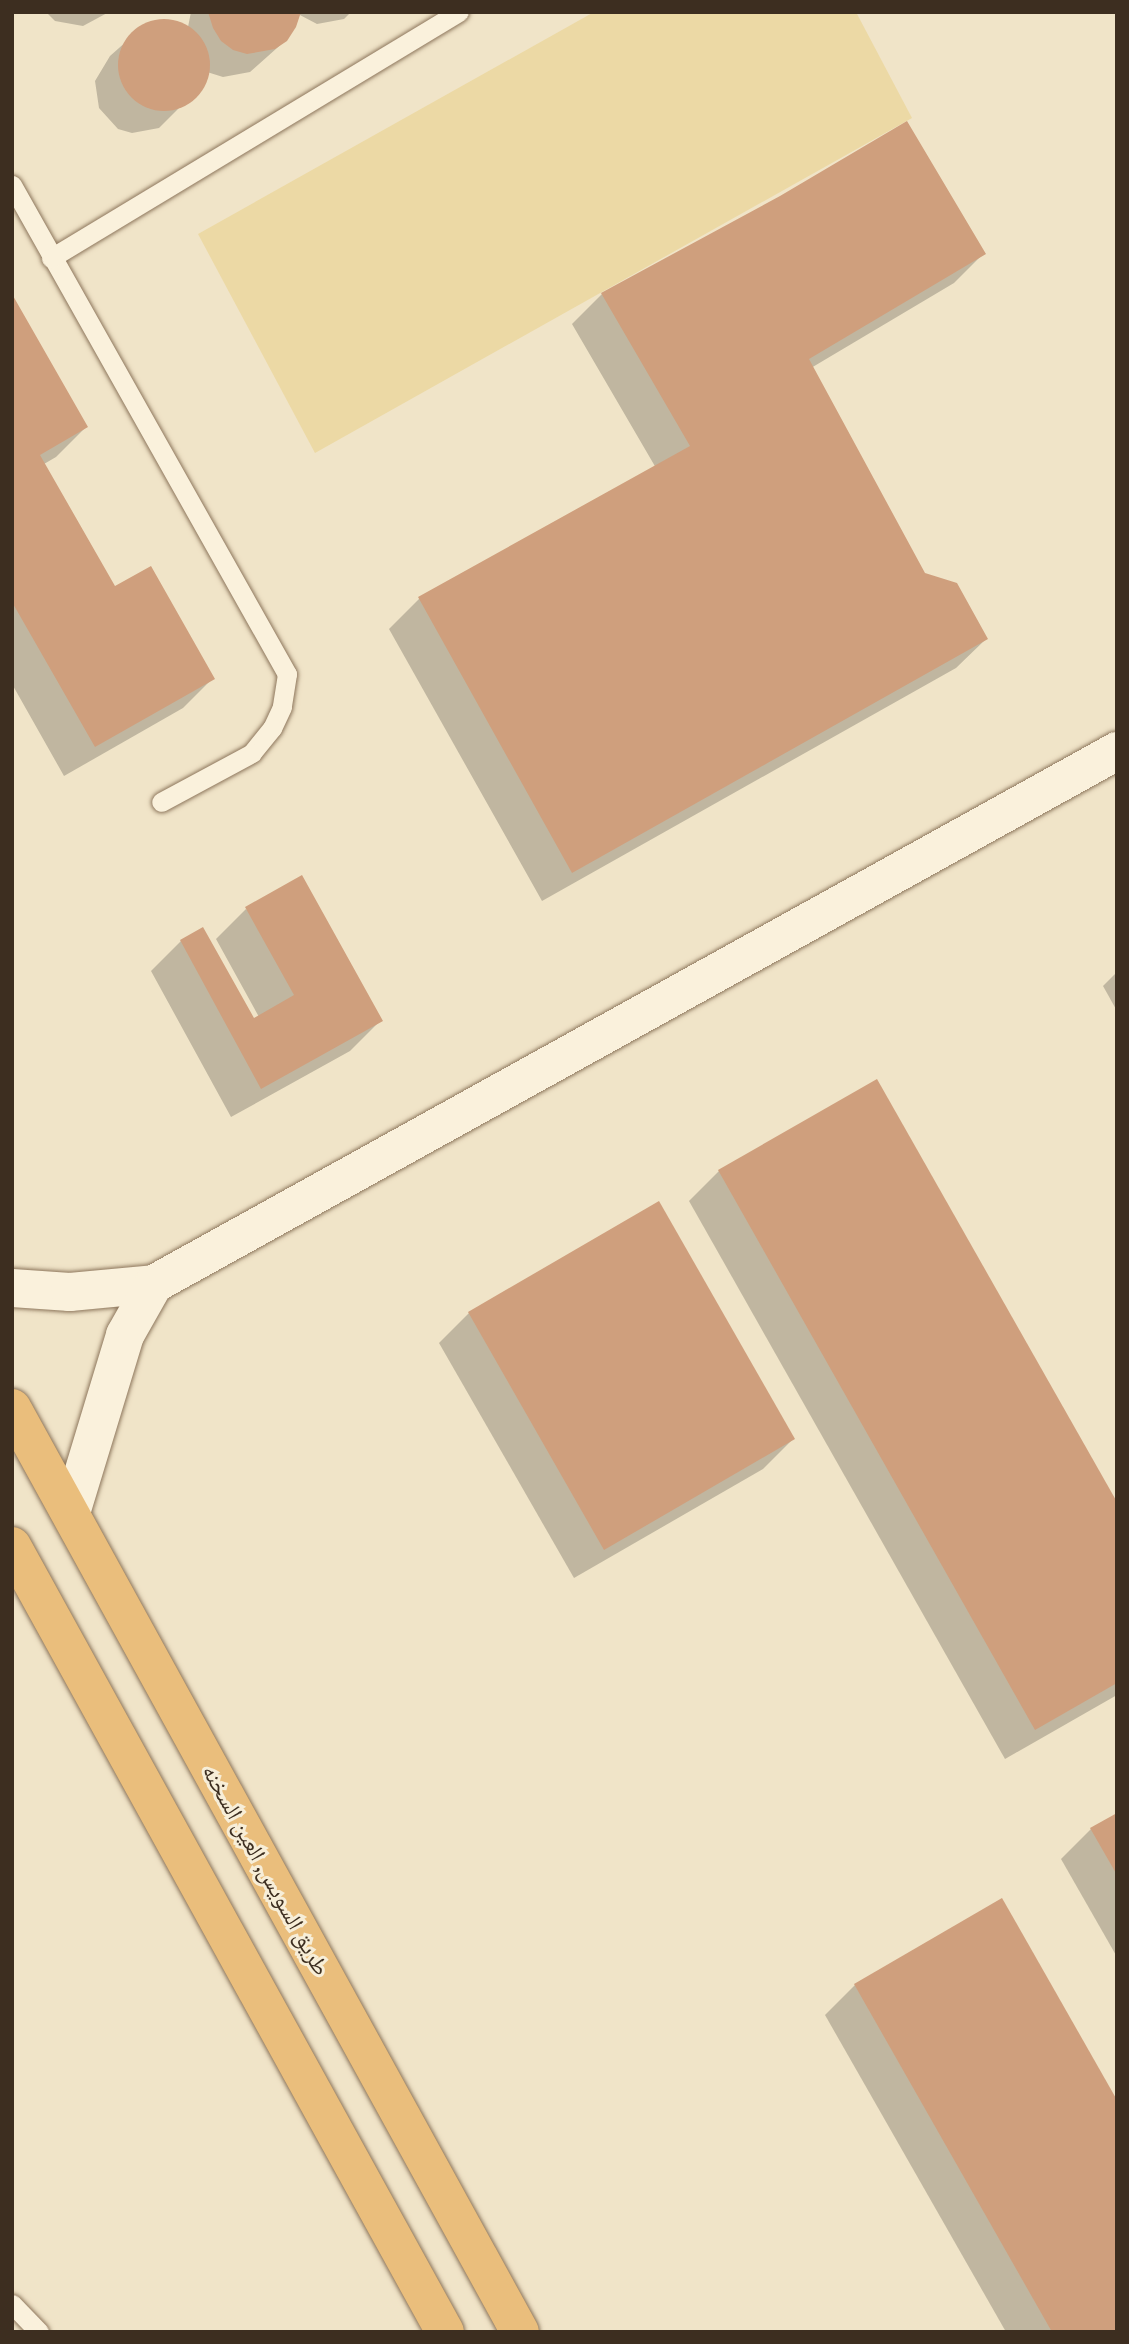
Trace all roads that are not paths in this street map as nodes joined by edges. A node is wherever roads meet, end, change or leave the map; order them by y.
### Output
1 (458, 12) edge
2 (12, 185) edge
3 (51, 258) junction
4 (1117, 751) edge
5 (161, 802) dead end
6 (154, 1284) junction
7 (12, 1288) edge
8 (12, 1408) edge
9 (71, 1513) junction
10 (12, 1546) edge
11 (12, 2304) edge
12 (39, 2332) edge
13 (445, 2332) edge
14 (520, 2332) edge

1 - 3 lane
2 - 3 lane
3 - 5 lane
4 - 6 street
6 - 7 street
6 - 9 street
8 - 9 highway, طريق السويس, العين السخنه
9 - 14 highway, طريق السويس, العين السخنه
10 - 13 highway
11 - 12 lane

